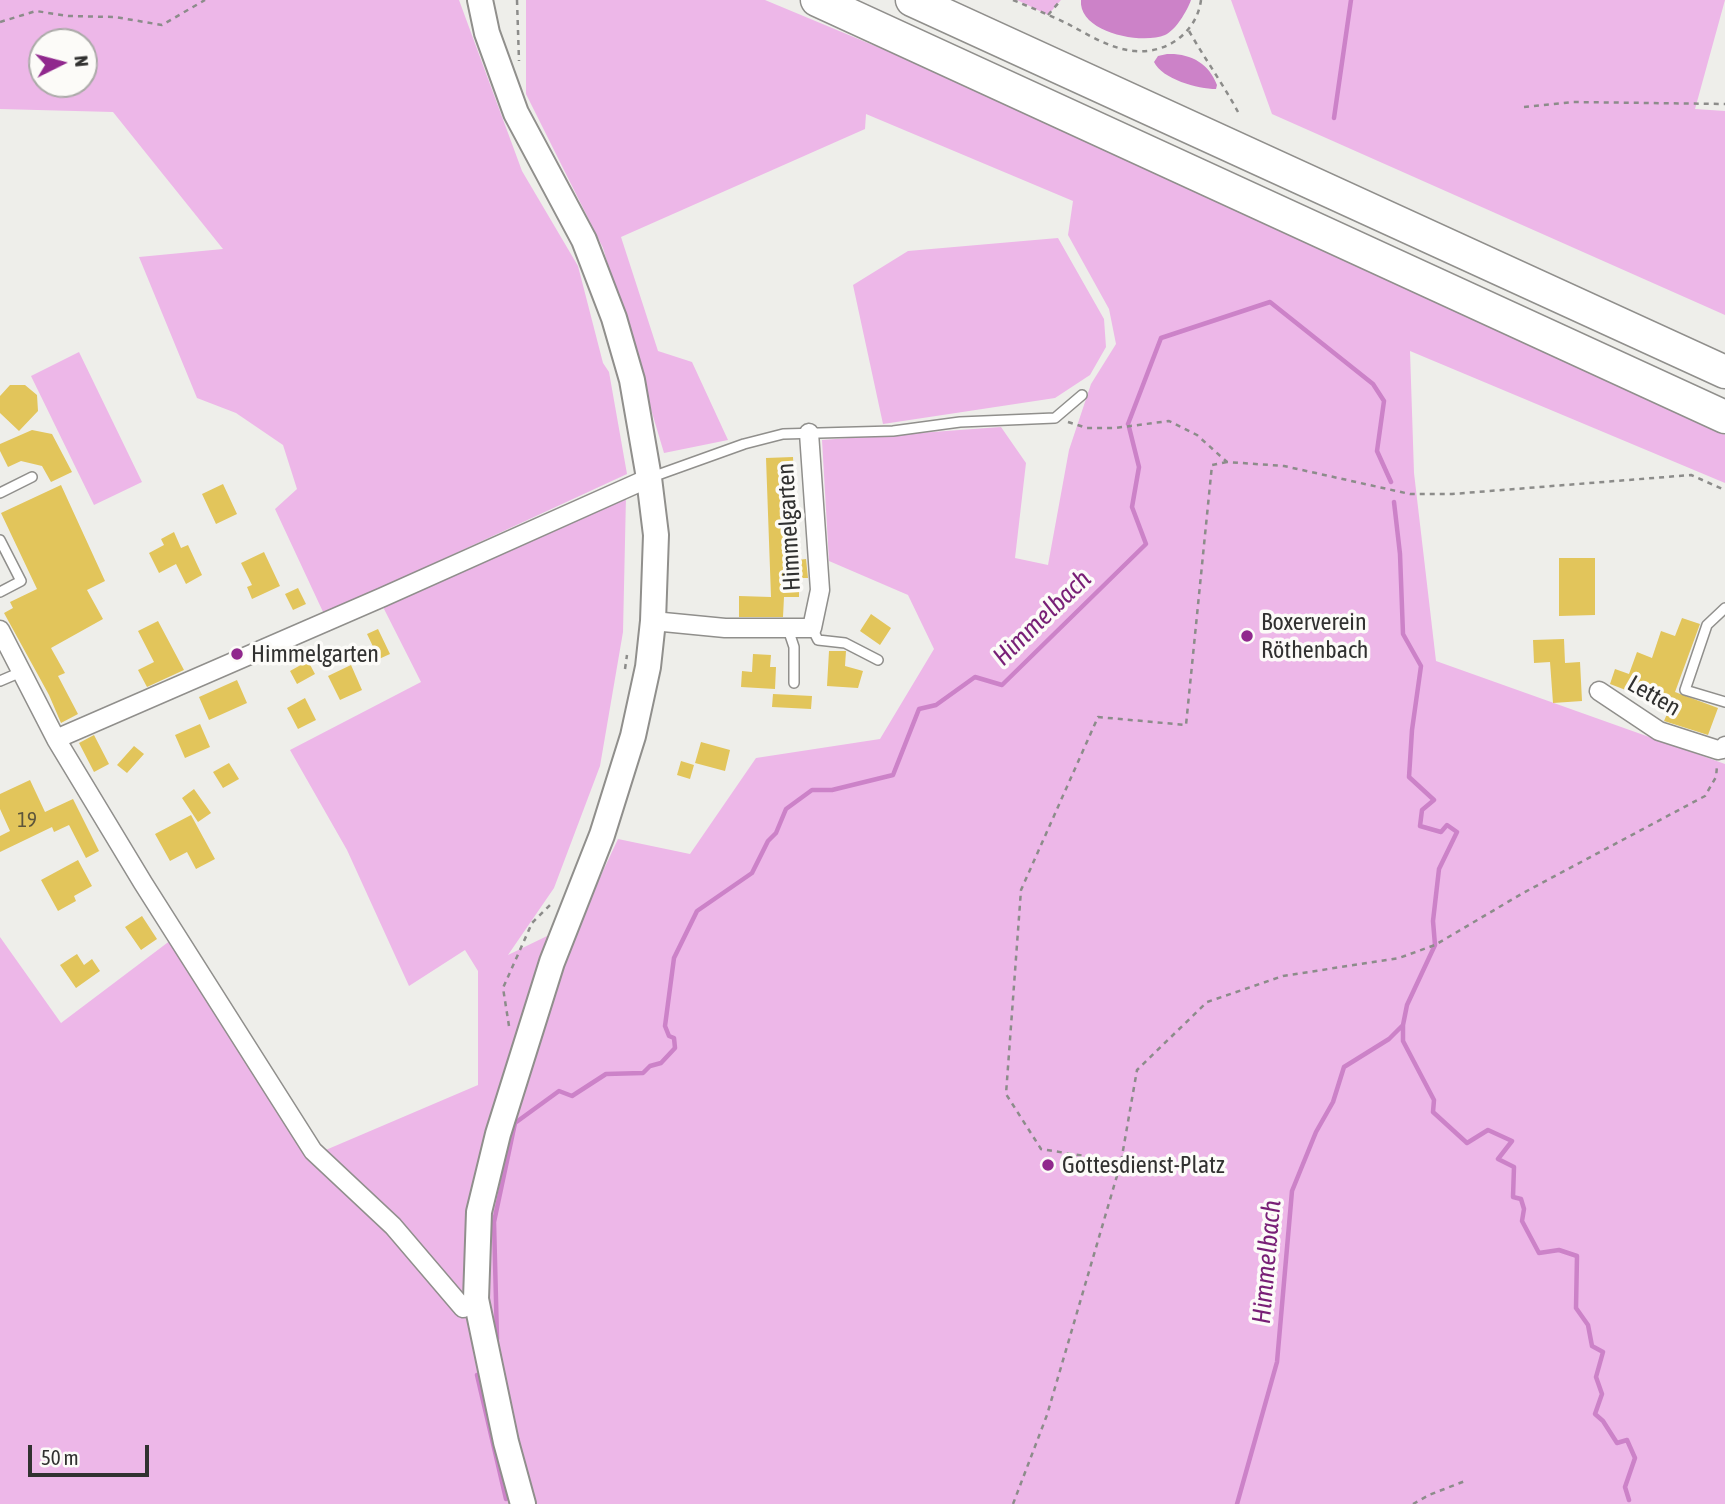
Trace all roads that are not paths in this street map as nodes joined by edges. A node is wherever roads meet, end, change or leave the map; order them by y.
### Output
1 (480, 0) edge
2 (817, 0) edge
3 (912, 0) edge
4 (1725, 372) edge
5 (1082, 395) dead end
6 (1725, 417) edge
7 (809, 433) junction
8 (32, 477) dead end
9 (649, 478) junction
10 (0, 493) edge
11 (0, 540) edge
12 (0, 592) edge
13 (1725, 608) edge
14 (653, 621) junction
15 (812, 628) junction
16 (788, 629) junction
17 (0, 630) edge
18 (878, 660) dead end
19 (21, 672) junction
20 (0, 681) edge
21 (794, 683) dead end
22 (1598, 691) dead end
23 (1725, 702) edge
24 (56, 739) junction
25 (1721, 748) edge
26 (476, 1299) junction
27 (523, 1504) edge

1 - 9 street
2 - 6 highway
3 - 4 highway
5 - 7 lane
7 - 9 lane
7 - 15 street, Himmelgarten
8 - 10 lane
9 - 14 street
9 - 24 street
11 - 12 lane
13 - 23 lane
14 - 16 street
14 - 26 street
15 - 16 street
15 - 18 lane
16 - 21 lane
17 - 19 street
19 - 20 lane
19 - 24 street
22 - 25 street, Letten
24 - 26 street
26 - 27 street

